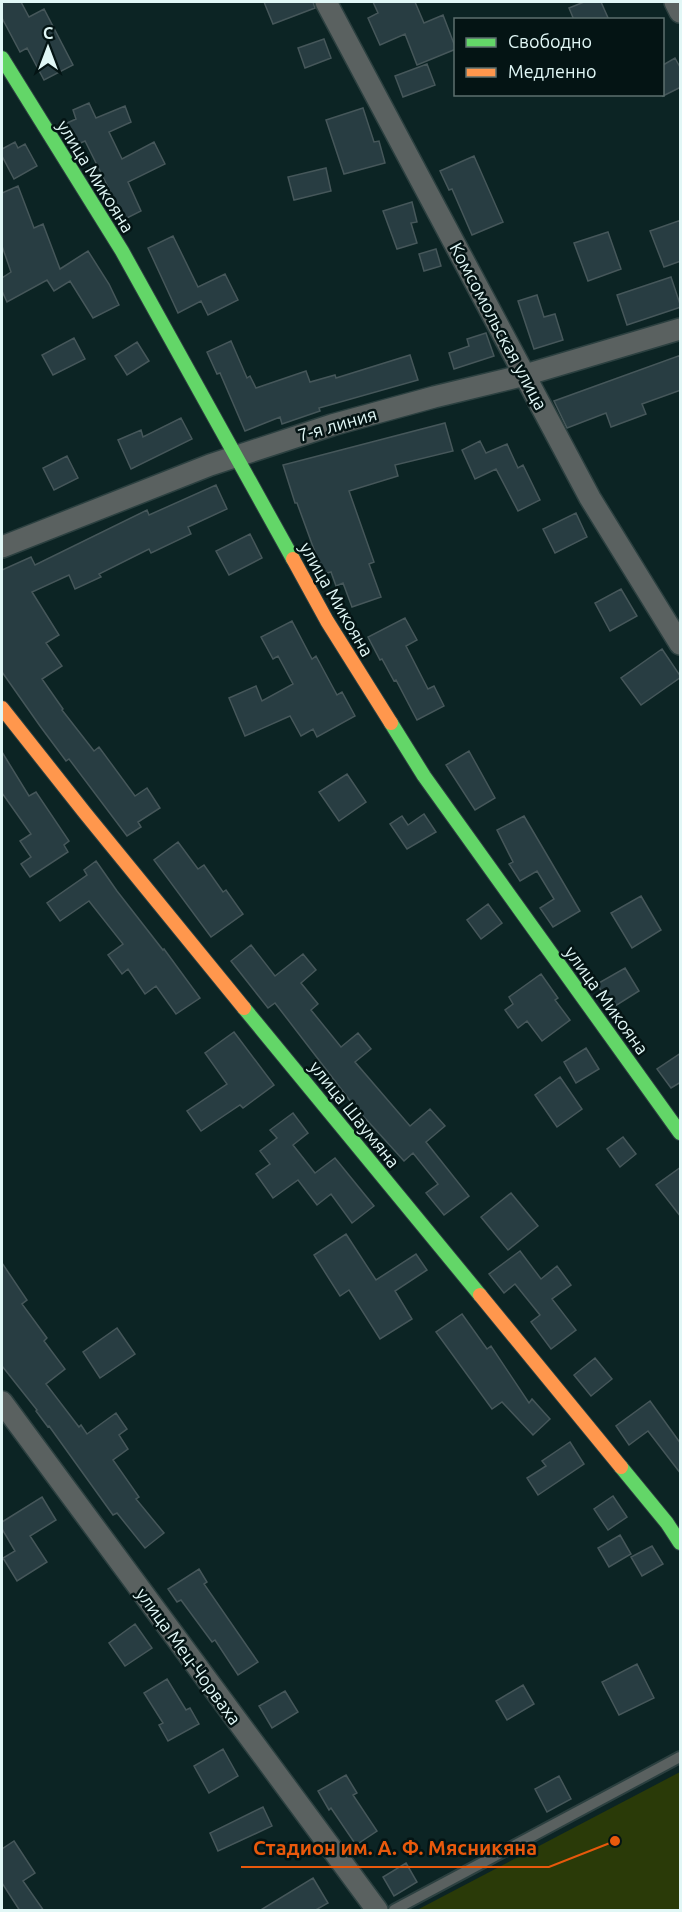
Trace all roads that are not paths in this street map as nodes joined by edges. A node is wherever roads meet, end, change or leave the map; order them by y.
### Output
1 (326, 2) edge
2 (675, 2) edge
3 (681, 12) edge
4 (2, 58) edge
5 (681, 328) edge
6 (525, 375) junction
7 (235, 456) junction
8 (2, 547) edge
9 (681, 644) edge
10 (2, 708) edge
11 (681, 1133) edge
12 (2, 1402) edge
13 (681, 1543) edge
14 (681, 1757) edge
15 (377, 1911) edge
16 (394, 1911) edge

1 - 6 street, Комсомольская улица
2 - 3 street
4 - 7 street, улица Микояна
5 - 6 street, 7-я линия
6 - 7 street, 7-я линия
6 - 9 street, Комсомольская улица
7 - 8 street, 7-я линия
7 - 11 street, улица Микояна
10 - 13 street, улица Шаумяна
12 - 15 street, улица Мец-Чорваха
14 - 16 lane

